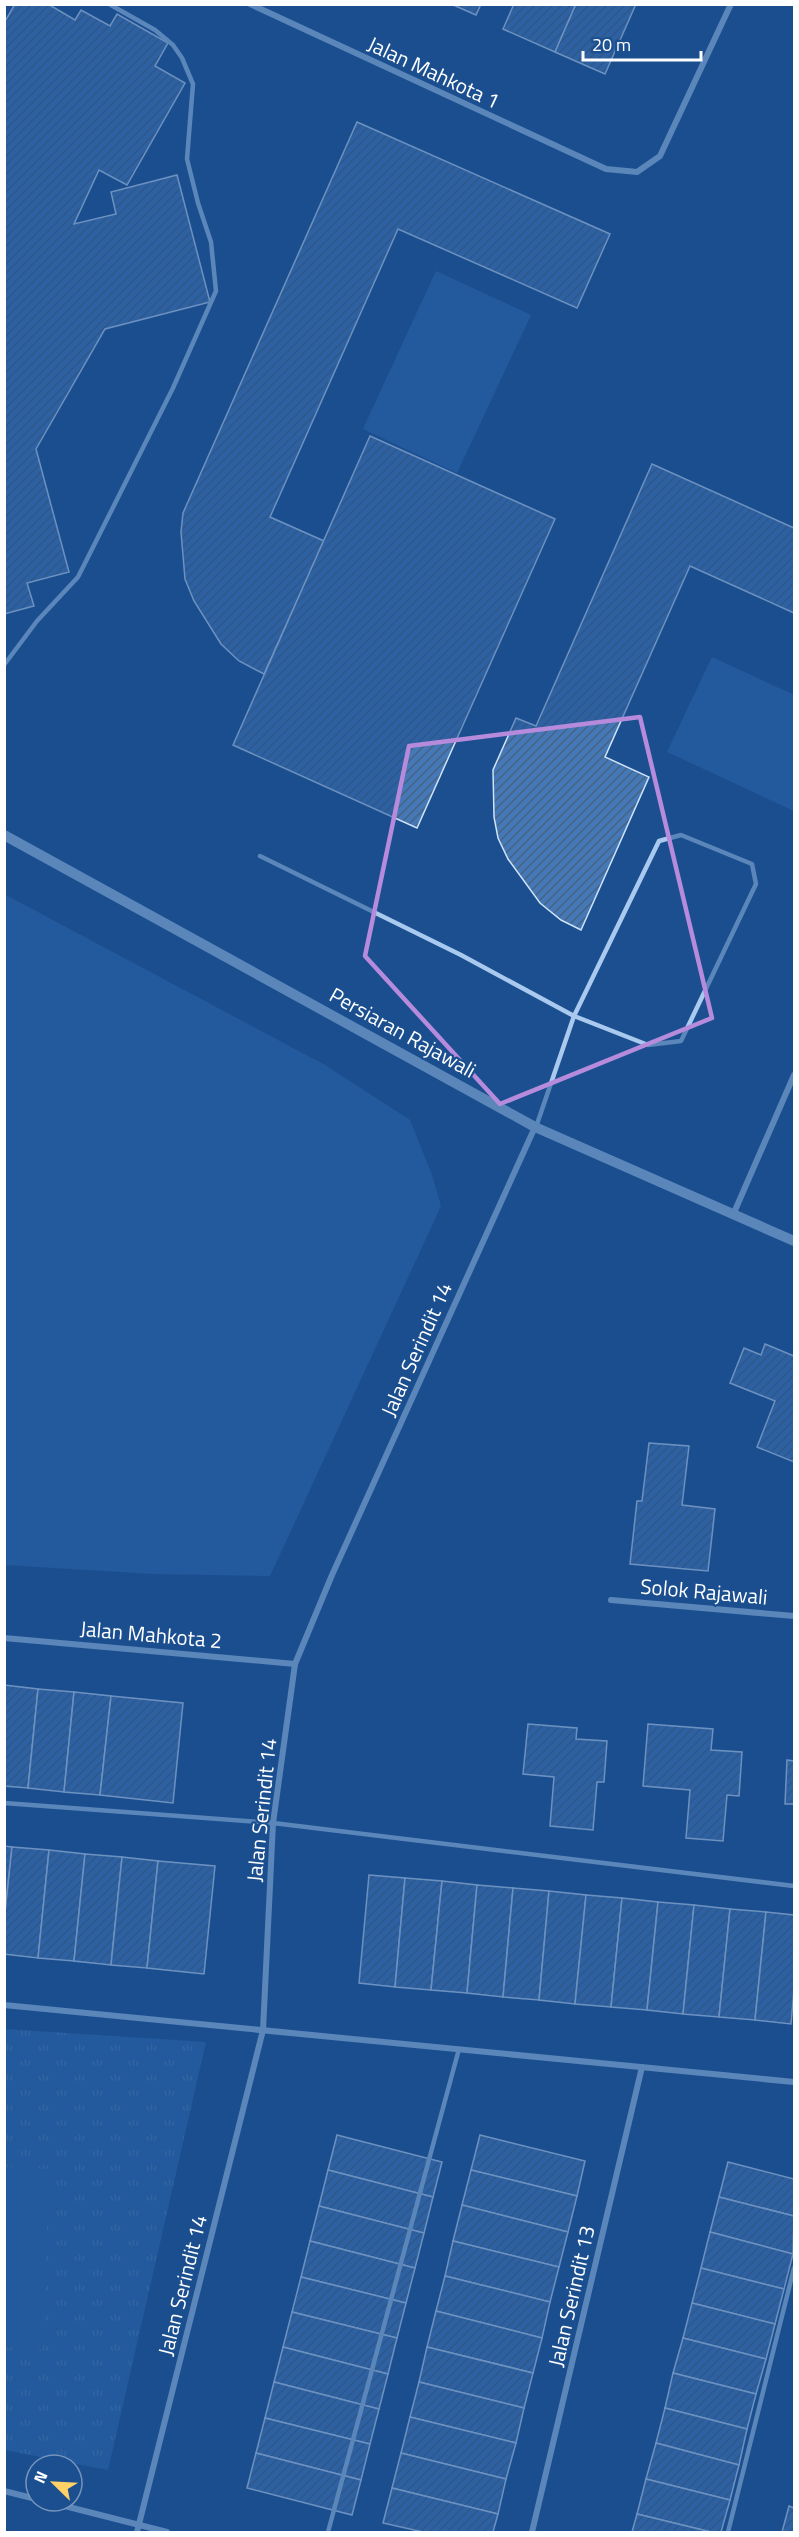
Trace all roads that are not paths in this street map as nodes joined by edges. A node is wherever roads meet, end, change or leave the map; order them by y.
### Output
1 (109, 4) edge
2 (250, 4) edge
3 (731, 4) edge
4 (4, 665) edge
5 (4, 835) edge
6 (260, 856) dead end
7 (573, 1016) junction
8 (795, 1075) edge
9 (535, 1127) junction
10 (734, 1215) junction
11 (795, 1241) edge
12 (611, 1600) dead end
13 (795, 1616) edge
14 (4, 1638) edge
15 (295, 1664) junction
16 (4, 1803) edge
17 (273, 1823) junction
18 (795, 1886) edge
19 (4, 2005) edge
20 (263, 2030) junction
21 (459, 2049) junction
22 (642, 2067) junction
23 (795, 2082) edge
24 (795, 2268) edge
25 (4, 2491) edge
26 (24, 2496) edge
27 (84, 2513) edge
28 (138, 2529) edge
29 (167, 2532) edge
30 (328, 2532) edge
31 (531, 2532) edge
32 (728, 2532) edge

1 - 4 lane
2 - 3 street, Jalan Mahkota 1
5 - 9 street, Persiaran Rajawali
6 - 7 lane
7 - 7 lane
7 - 9 lane
8 - 10 street
9 - 10 street, Persiaran Rajawali
9 - 15 street, Jalan Serindit 14
10 - 11 street, Persiaran Rajawali
12 - 13 street, Solok Rajawali
14 - 15 street, Jalan Mahkota 2
15 - 17 street, Jalan Serindit 14
16 - 17 lane
17 - 18 lane
17 - 20 street, Jalan Serindit 14
19 - 20 street
20 - 21 street
20 - 28 street, Jalan Serindit 14
21 - 22 street
21 - 30 lane
22 - 23 street
22 - 31 street, Jalan Serindit 13
24 - 32 lane
25 - 26 street
27 - 28 street
28 - 29 street

